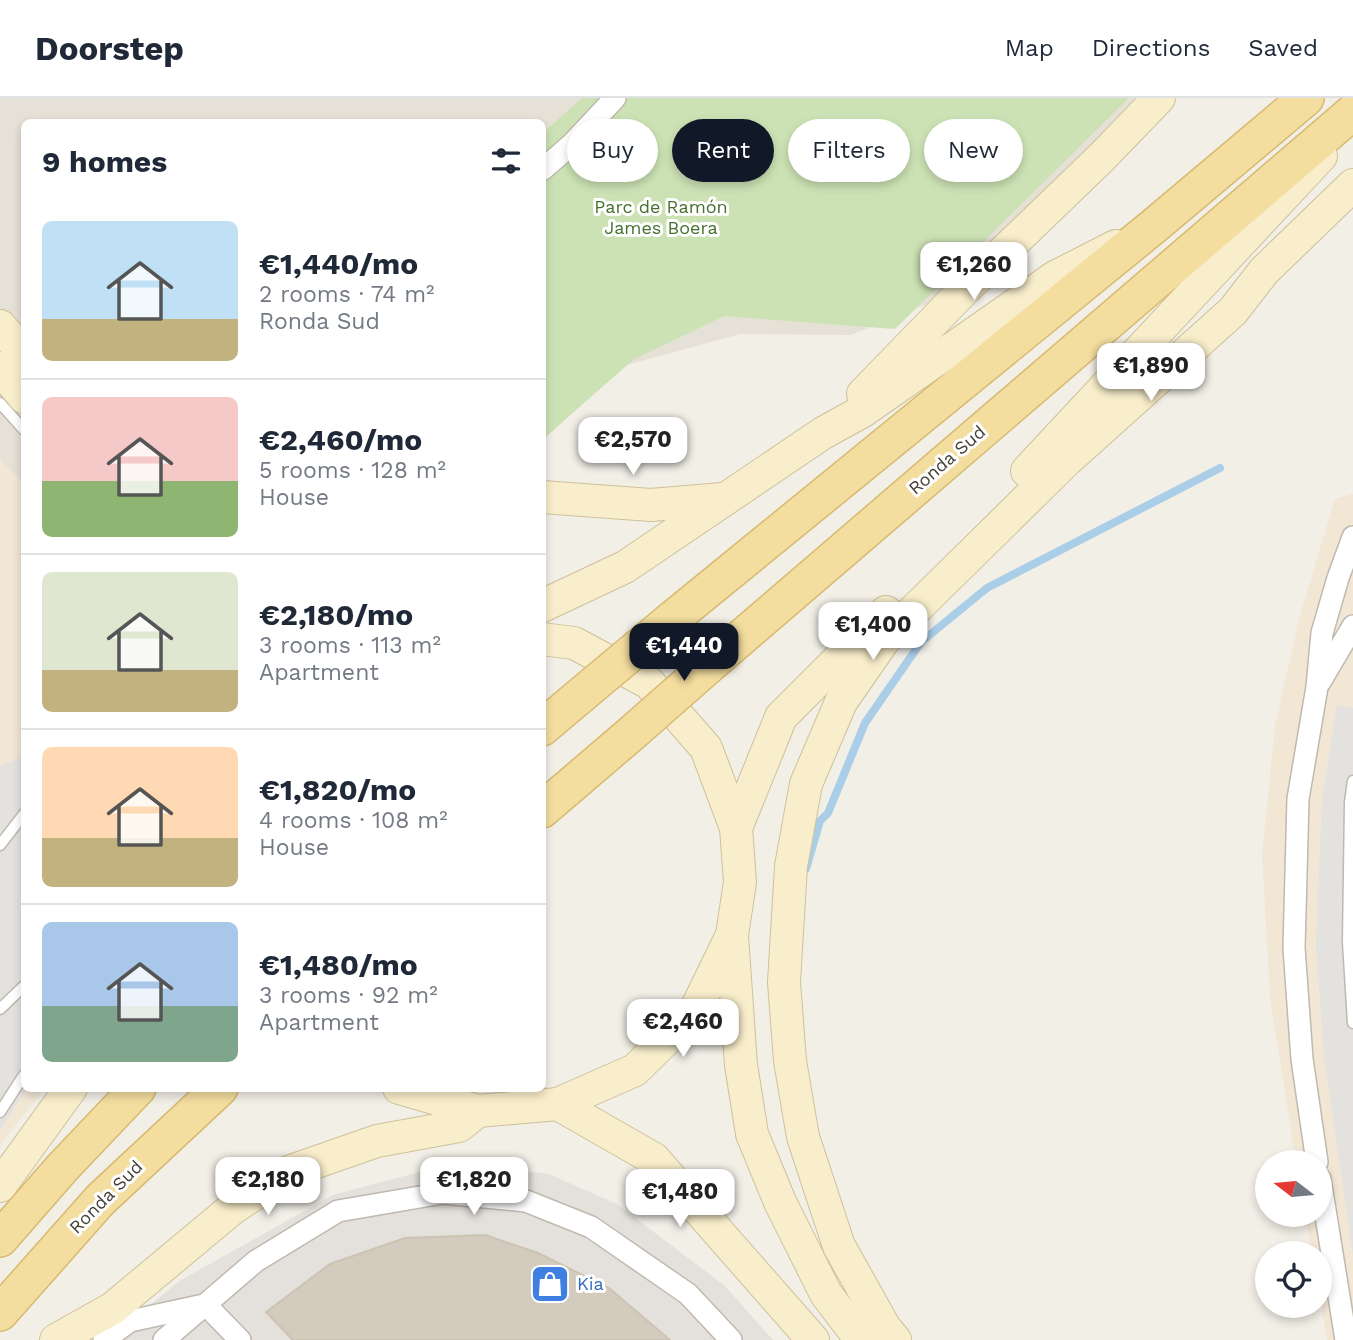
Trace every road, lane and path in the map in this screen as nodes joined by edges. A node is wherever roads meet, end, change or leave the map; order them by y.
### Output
1 (615, 98) edge
2 (1159, 98) edge
3 (1306, 98) edge
4 (1353, 112) edge
5 (1353, 122) edge
6 (546, 167) edge
7 (1353, 185) edge
8 (1154, 226) junction
9 (1264, 271) junction
10 (0, 326) edge
11 (21, 350) edge
12 (0, 368) edge
13 (21, 393) edge
14 (0, 403) edge
15 (21, 427) edge
16 (823, 433) junction
17 (1005, 494) junction
18 (546, 497) edge
19 (724, 499) junction
20 (1353, 537) edge
21 (546, 605) edge
22 (1353, 626) edge
23 (546, 640) edge
24 (1317, 687) junction
25 (546, 725) edge
26 (1353, 781) edge
27 (546, 807) edge
28 (21, 818) edge
29 (736, 828) junction
30 (0, 845) edge
31 (732, 935) junction
32 (21, 989) edge
33 (0, 1009) edge
34 (1353, 1023) edge
35 (21, 1080) edge
36 (68, 1092) edge
37 (134, 1092) edge
38 (216, 1092) edge
39 (413, 1092) edge
40 (558, 1104) junction
41 (478, 1111) junction
42 (0, 1112) edge
43 (1315, 1150) edge
44 (0, 1186) edge
45 (1328, 1227) edge
46 (0, 1239) edge
47 (206, 1305) junction
48 (0, 1313) edge
49 (56, 1340) edge
50 (104, 1340) edge
51 (164, 1340) edge
52 (240, 1340) edge
53 (731, 1340) edge
54 (813, 1340) edge
55 (861, 1340) edge
56 (895, 1340) edge
57 (1346, 1340) edge

1 - 6 street
2 - 16 main road
3 - 8 main road
4 - 27 main road, Ronda Sud, bridge
5 - 17 main road
7 - 9 main road
8 - 16 main road
8 - 25 main road, bridge
9 - 17 main road
9 - 56 main road
10 - 11 main road
12 - 13 main road
14 - 15 lane
16 - 19 main road
17 - 29 main road
18 - 19 main road
19 - 21 main road
20 - 24 street
22 - 24 street
23 - 29 main road
24 - 43 street
26 - 34 lane
28 - 30 lane
29 - 31 main road
31 - 40 main road
31 - 55 main road
32 - 33 lane
35 - 42 lane
36 - 44 main road
37 - 46 main road
38 - 48 main road, Ronda Sud
39 - 41 main road
40 - 41 main road
40 - 54 main road
41 - 49 main road
45 - 57 street
47 - 50 street
47 - 51 street
47 - 52 street
47 - 53 street

